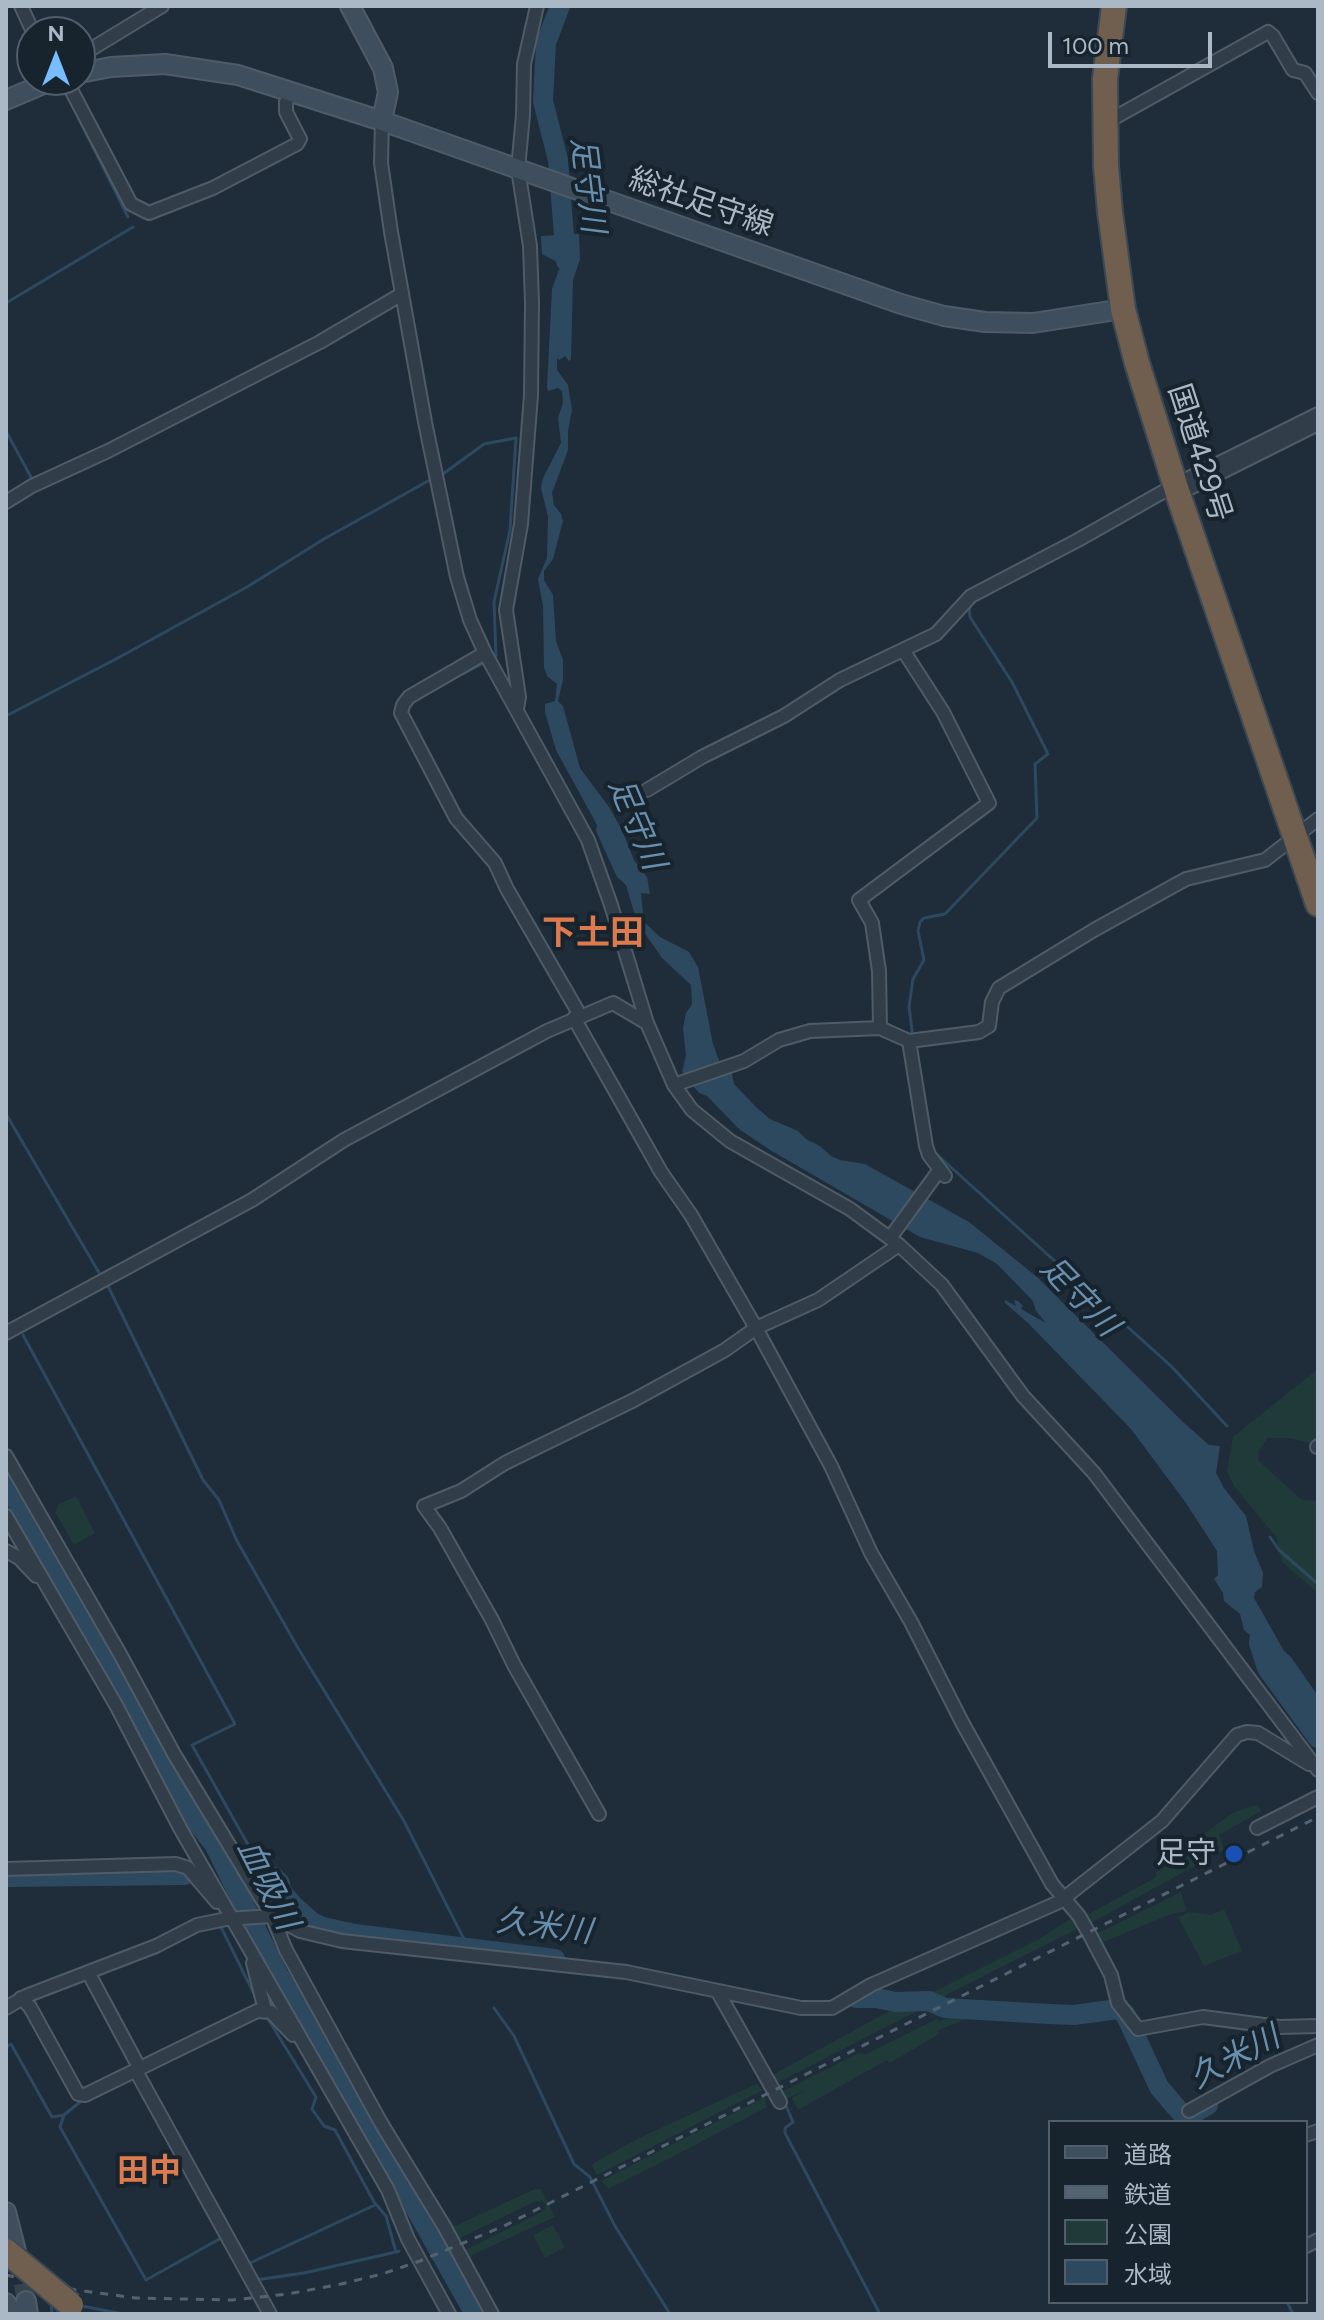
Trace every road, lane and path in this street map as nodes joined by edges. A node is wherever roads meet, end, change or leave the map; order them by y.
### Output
1 (162, 6) edge
2 (350, 6) edge
3 (537, 6) edge
4 (1114, 6) edge
5 (96, 46) edge
6 (96, 70) edge
7 (292, 91) junction
8 (1318, 93) edge
9 (74, 96) edge
10 (382, 121) junction
11 (1105, 123) junction
12 (522, 170) junction
13 (402, 294) junction
14 (1123, 309) junction
15 (1318, 414) edge
16 (1318, 424) edge
17 (1176, 489) junction
18 (6, 502) edge
19 (903, 650) junction
20 (485, 653) junction
21 (517, 709) junction
22 (647, 790) dead end
23 (1318, 819) edge
24 (1295, 836) junction
25 (1318, 904) edge
26 (580, 1017) junction
27 (647, 1023) junction
28 (880, 1028) junction
29 (912, 1041) junction
30 (676, 1084) junction
31 (894, 1239) junction
32 (759, 1327) junction
33 (6, 1333) edge
34 (6, 1456) edge
35 (6, 1516) edge
36 (6, 1551) edge
37 (49, 1589) junction
38 (1318, 1770) edge
39 (1318, 1797) edge
40 (599, 1814) dead end
41 (1257, 1828) dead end
42 (6, 1869) edge
43 (1064, 1898) junction
44 (268, 1916) junction
45 (236, 1918) junction
46 (252, 1950) junction
47 (88, 1972) junction
48 (718, 1992) junction
49 (21, 1998) junction
50 (6, 2008) edge
51 (265, 2010) junction
52 (1318, 2026) edge
53 (302, 2039) junction
54 (1318, 2045) edge
55 (138, 2070) junction
56 (780, 2102) dead end
57 (1189, 2111) dead end
58 (6, 2212) edge
59 (9, 2258) edge
60 (6, 2303) edge
61 (23, 2310) edge
62 (72, 2312) edge
63 (270, 2314) edge
64 (449, 2314) edge
65 (492, 2314) edge

1 - 5 street
2 - 10 main road
3 - 12 street
4 - 11 highway, 国道429号
6 - 7 main road, 総社足守線
7 - 9 street
7 - 10 main road, 総社足守線
8 - 11 street
10 - 12 main road, 総社足守線
10 - 13 street
11 - 14 highway, 国道429号
12 - 14 main road, 総社足守線
12 - 21 street
13 - 18 street
13 - 20 street
14 - 17 highway, 国道429号
15 - 17 street
16 - 17 street
17 - 19 street
17 - 24 highway, 国道429号
19 - 22 street
19 - 28 street
20 - 21 street
20 - 26 street
21 - 27 street
23 - 24 street
24 - 25 highway, 国道429号
24 - 29 street
26 - 27 street
26 - 32 street
26 - 33 street
27 - 30 street
28 - 29 street
28 - 30 street
29 - 31 street
30 - 31 street
31 - 32 street
31 - 38 street
32 - 40 street
32 - 43 street
34 - 44 street
35 - 37 street
36 - 37 street
37 - 45 street
38 - 43 street
39 - 41 street
42 - 45 street
43 - 48 street
43 - 52 street
44 - 45 street
44 - 48 street
44 - 65 street
45 - 46 street
45 - 47 street
46 - 51 street
46 - 53 street
47 - 49 street
47 - 55 street
48 - 56 street
49 - 50 street
49 - 55 street
51 - 53 street
51 - 55 street
53 - 64 street
54 - 57 street
55 - 63 street
58 - 59 main road
59 - 62 highway
60 - 61 main road

